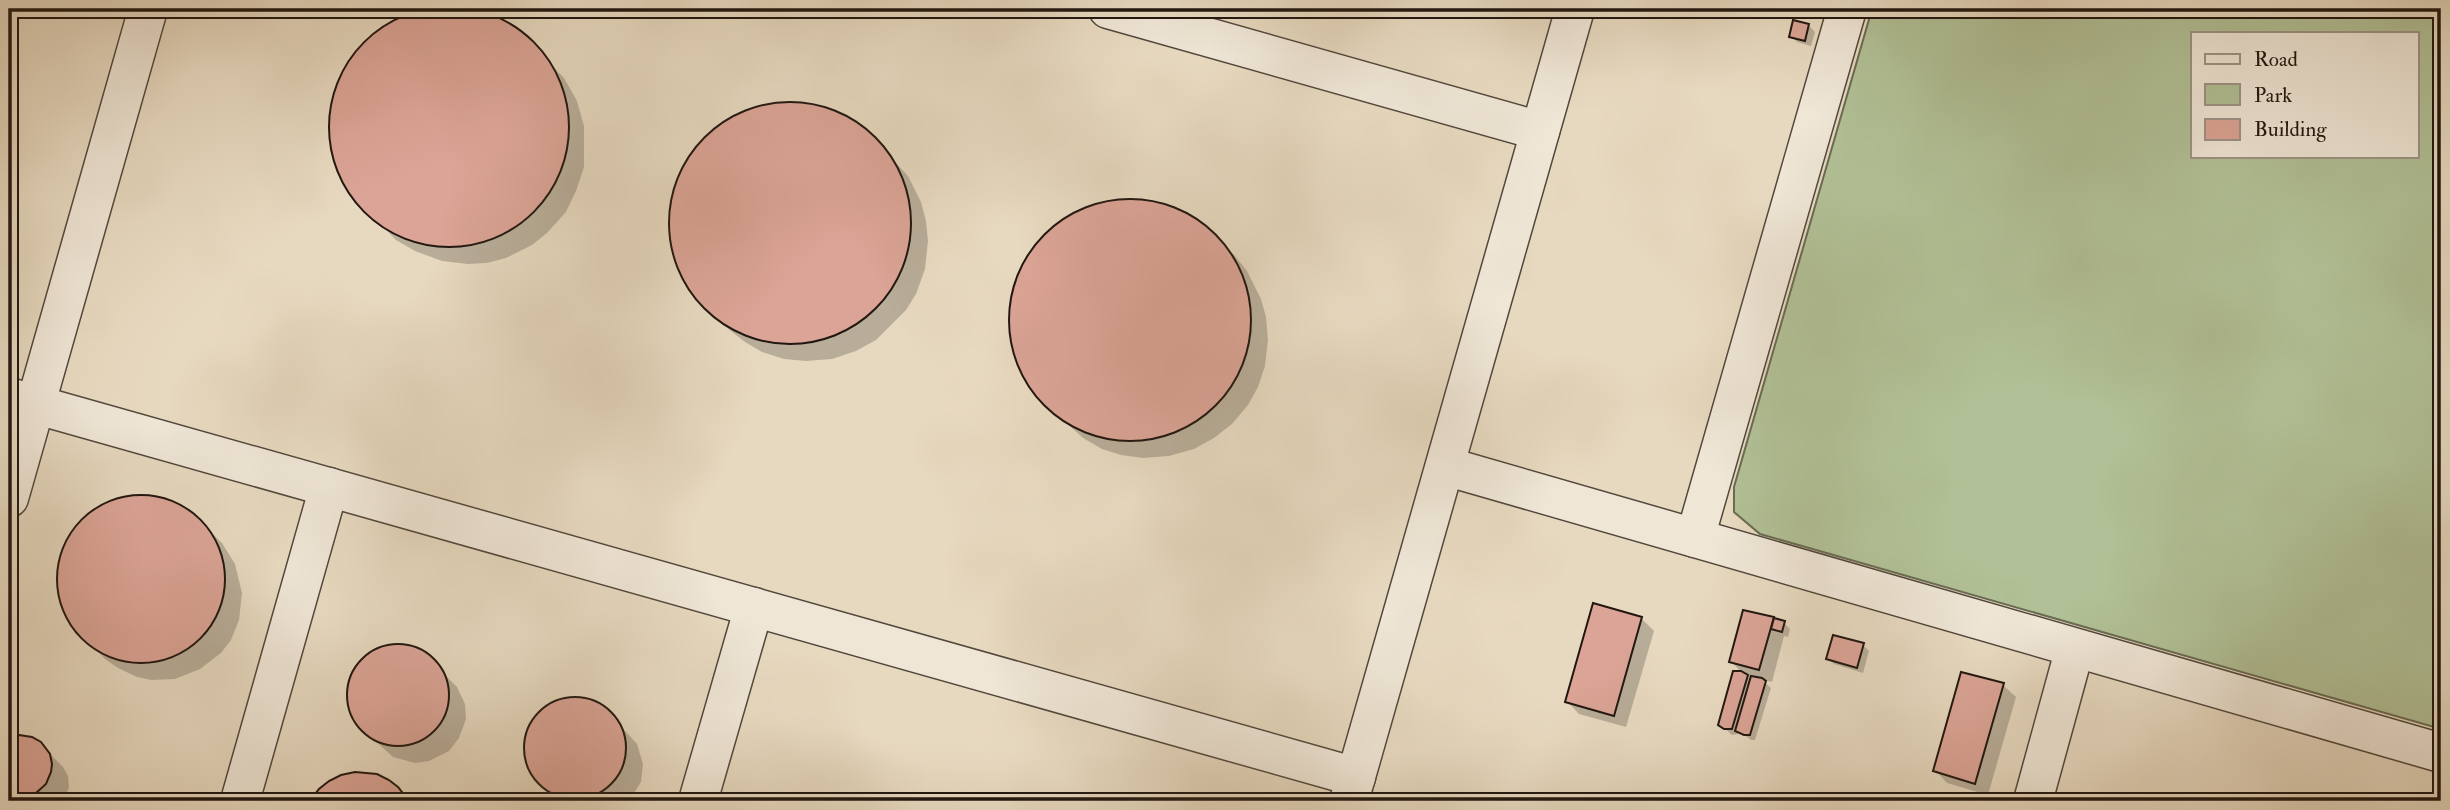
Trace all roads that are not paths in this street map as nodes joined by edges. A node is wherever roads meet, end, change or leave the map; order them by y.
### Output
1 (148, 9) edge
2 (1108, 9) edge
3 (1575, 9) edge
4 (1847, 9) edge
5 (1540, 131) junction
6 (22, 401) edge
7 (1445, 466) junction
8 (329, 487) junction
9 (9, 498) edge
10 (1695, 538) junction
11 (754, 607) junction
12 (2076, 648) junction
13 (2441, 753) edge
14 (1353, 789) edge
15 (240, 801) edge
16 (698, 801) edge
17 (2033, 801) edge

1 - 6 lane
2 - 5 lane
3 - 5 lane
4 - 10 lane
5 - 7 lane
6 - 8 lane
6 - 9 lane
7 - 10 lane
7 - 14 lane
8 - 11 lane
8 - 15 lane
10 - 12 lane
11 - 14 lane
11 - 16 lane
12 - 13 lane
12 - 17 lane

